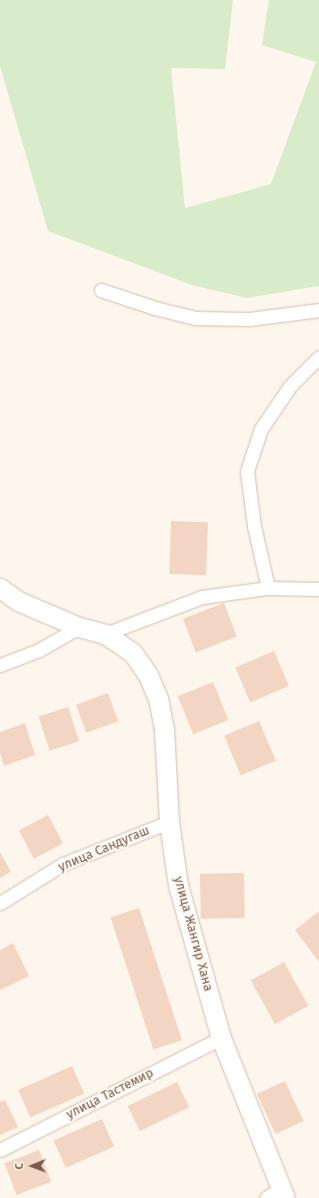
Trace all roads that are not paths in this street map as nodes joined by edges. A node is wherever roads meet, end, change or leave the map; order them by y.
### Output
1 (101, 290) dead end
2 (319, 310) edge
3 (319, 357) edge
4 (0, 588) edge
5 (268, 588) junction
6 (319, 589) edge
7 (79, 627) junction
8 (105, 634) junction
9 (0, 665) edge
10 (169, 822) junction
11 (0, 903) edge
12 (221, 1038) junction
13 (0, 1150) edge
14 (277, 1195) edge

1 - 2 street
3 - 5 street
4 - 7 street, улица Жангир Хана
5 - 6 street
5 - 8 street
7 - 8 street, улица Жангир Хана
7 - 9 street
8 - 10 street, улица Жангир Хана
10 - 11 street, улица Сандугаш
10 - 12 street, улица Жангир Хана
12 - 13 street, улица Тастемир
12 - 14 street, улица Жангир Хана

